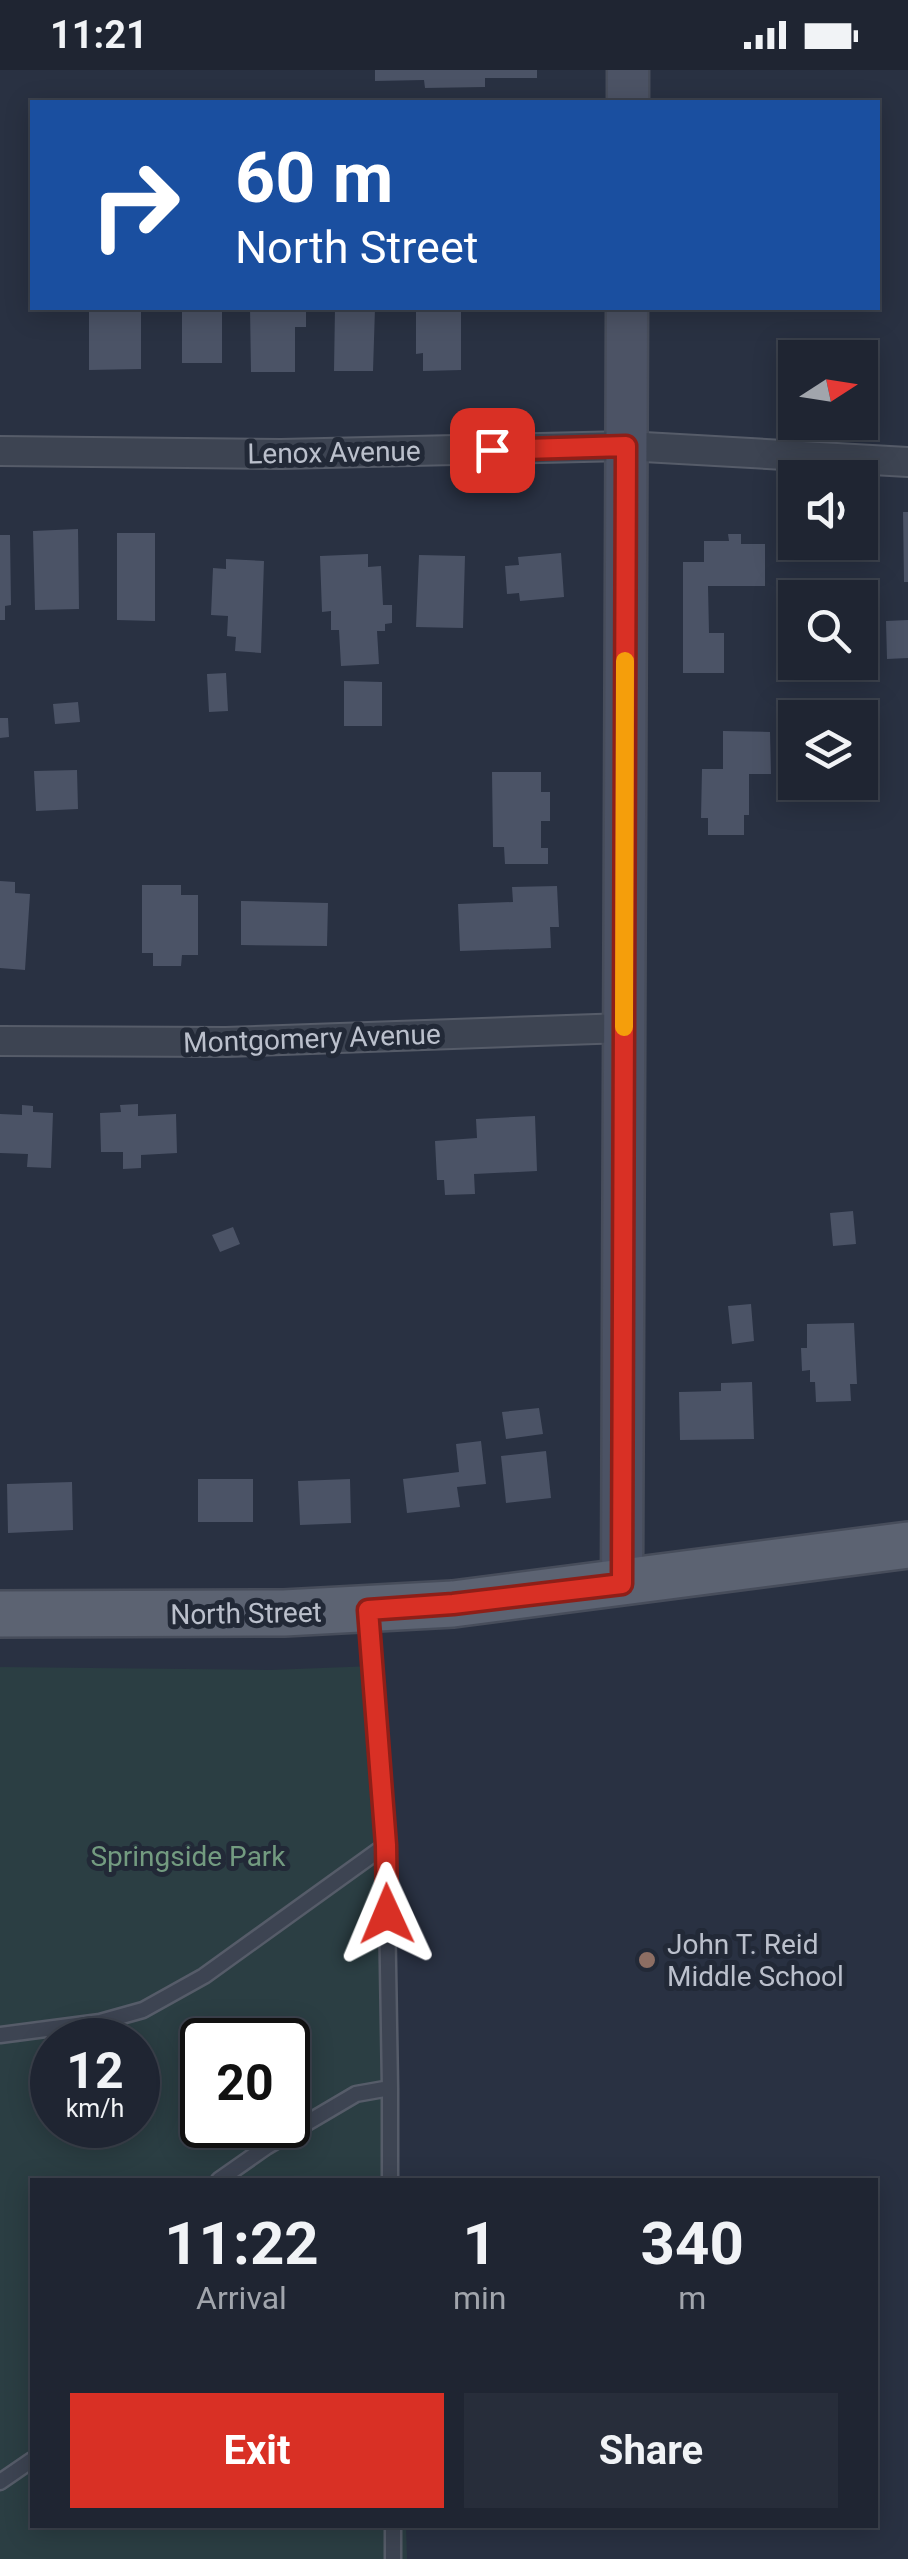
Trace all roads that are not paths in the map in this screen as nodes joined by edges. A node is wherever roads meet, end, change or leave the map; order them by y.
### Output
1 (628, 70) edge
2 (628, 100) edge
3 (627, 310) edge
4 (626, 446) junction
5 (0, 451) edge
6 (908, 462) edge
7 (624, 1028) junction
8 (0, 1041) edge
9 (908, 1545) edge
10 (622, 1584) junction
11 (368, 1610) junction
12 (0, 1614) edge
13 (386, 1845) junction
14 (0, 2035) edge
15 (390, 2088) junction
16 (223, 2178) edge
17 (390, 2178) edge
18 (30, 2461) edge
19 (0, 2482) edge
20 (393, 2528) edge
21 (393, 2559) edge

1 - 2 street
3 - 4 street
4 - 5 street, Lenox Avenue
4 - 6 street, Lenox Avenue
4 - 7 street
7 - 8 street, Montgomery Avenue
7 - 10 street
9 - 10 main road, North Street
10 - 11 main road, North Street
11 - 12 main road, North Street
11 - 13 lane
13 - 14 lane
13 - 15 lane
15 - 16 lane
15 - 17 lane
18 - 19 lane
20 - 21 lane

